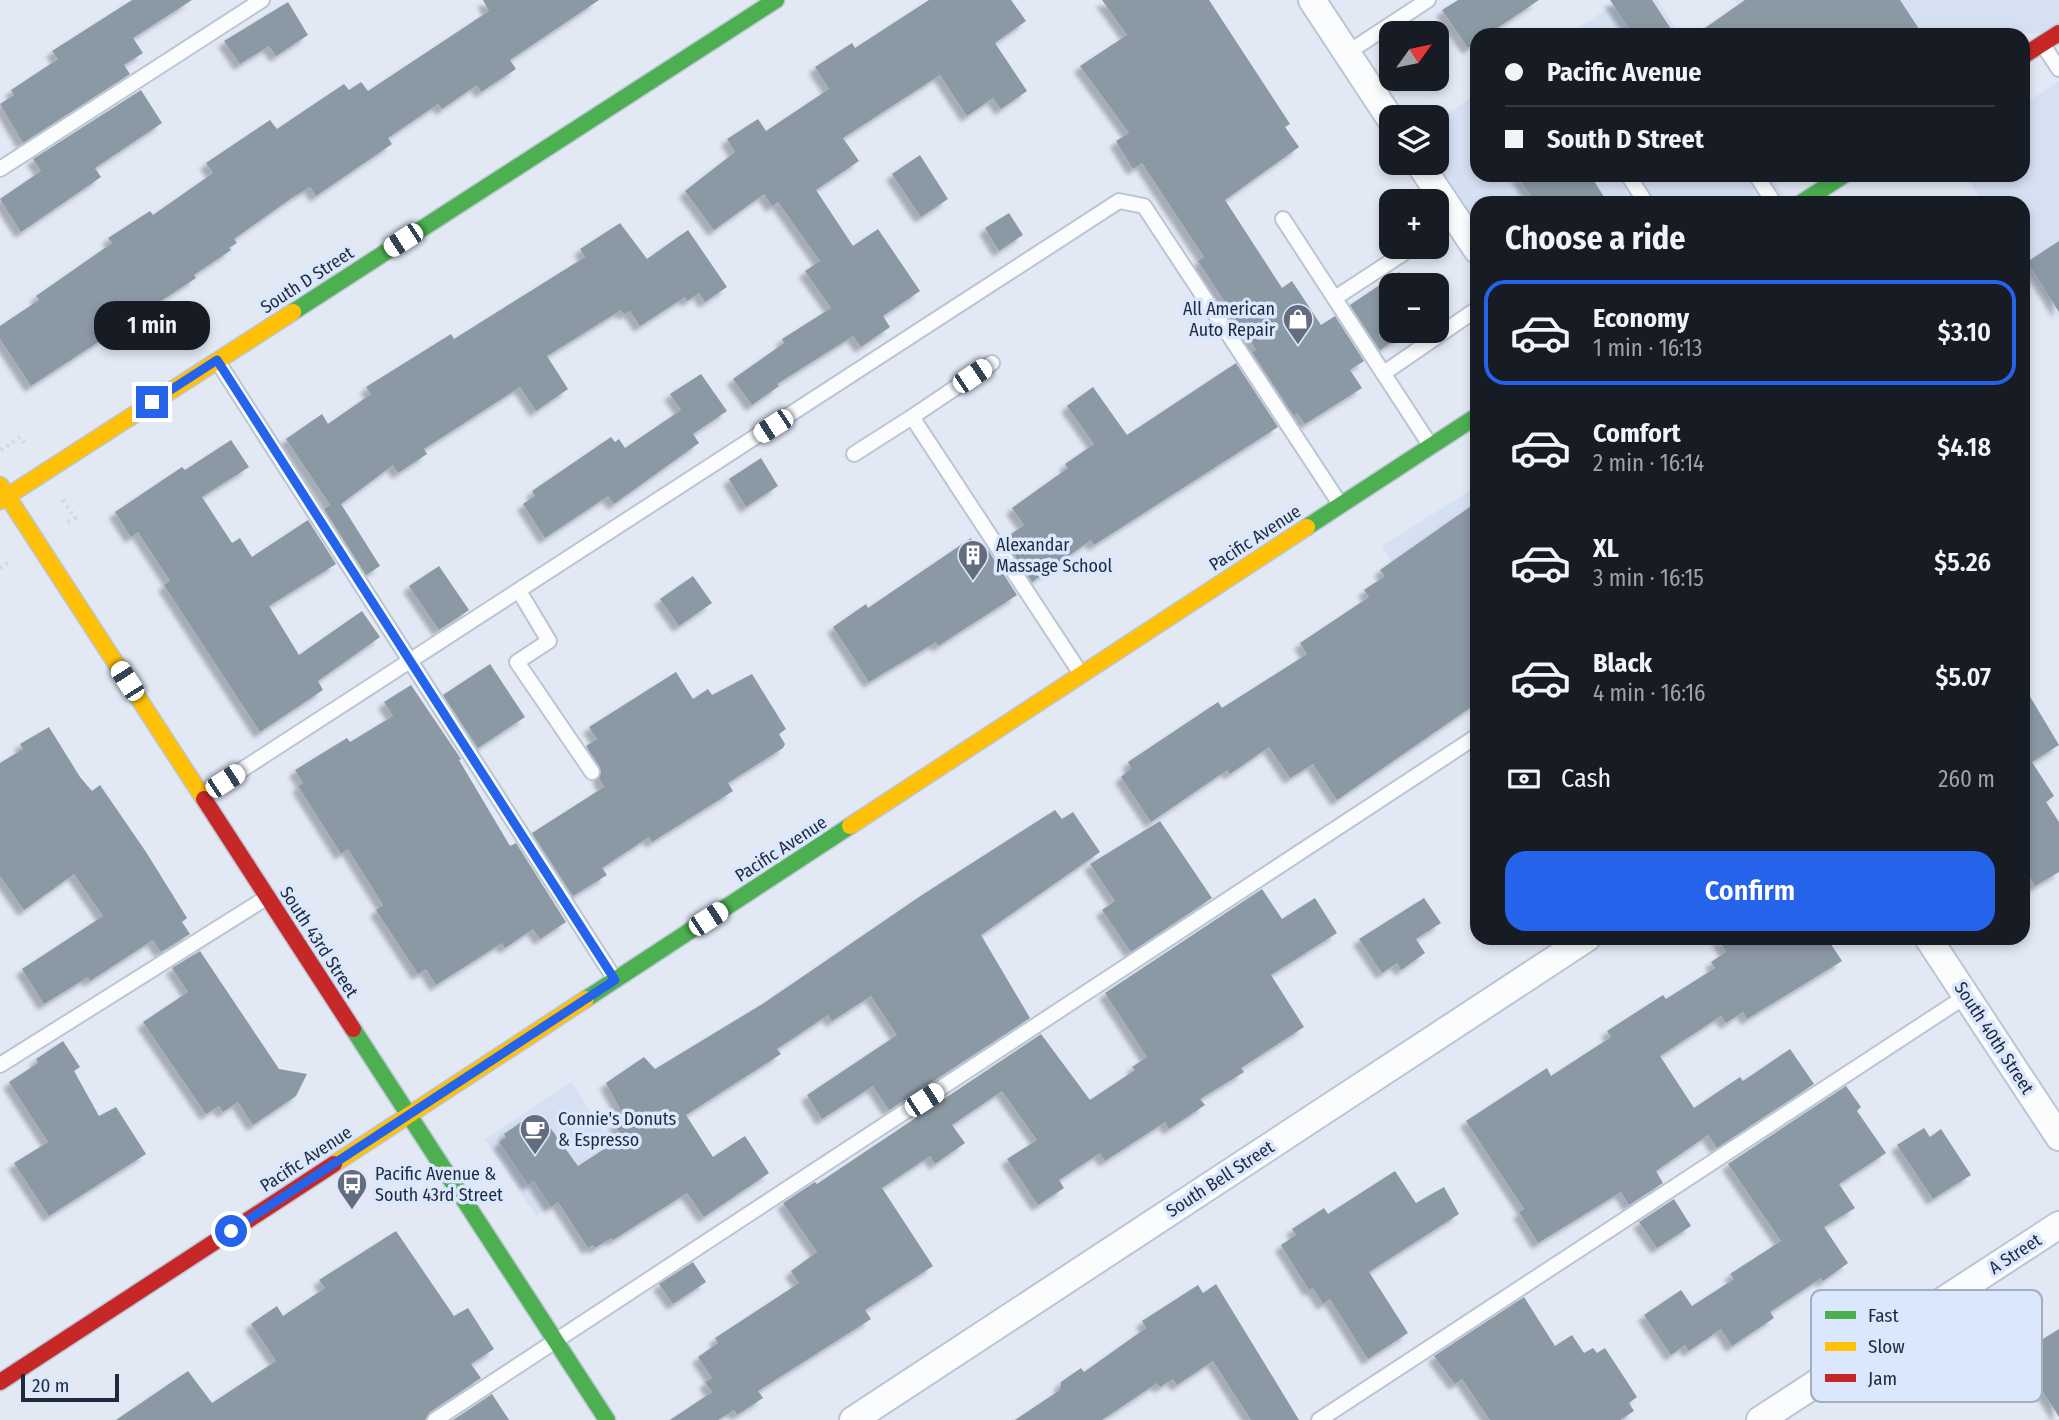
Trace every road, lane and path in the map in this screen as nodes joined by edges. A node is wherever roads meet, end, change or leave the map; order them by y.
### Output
1 (262, 0) edge
2 (776, 0) edge
3 (1312, 0) edge
4 (1428, 0) edge
5 (2059, 33) edge
6 (2042, 44) junction
7 (2030, 52) edge
8 (1347, 53) junction
9 (2059, 69) edge
10 (1381, 105) edge
11 (0, 169) edge
12 (1833, 182) edge
13 (1812, 196) edge
14 (1283, 219) dead end
15 (1449, 227) edge
16 (1470, 244) edge
17 (1395, 259) edge
18 (1335, 298) junction
19 (1470, 314) edge
20 (217, 360) junction
21 (992, 363) dead end
22 (1384, 373) junction
23 (912, 417) junction
24 (1470, 421) edge
25 (1431, 446) junction
26 (854, 454) dead end
27 (2, 494) edge
28 (1341, 505) junction
29 (10, 562) dead end
30 (0, 568) edge
31 (519, 591) junction
32 (411, 661) junction
33 (1081, 675) junction
34 (1470, 741) edge
35 (592, 772) dead end
36 (202, 796) junction
37 (267, 897) junction
38 (1576, 945) edge
39 (1933, 945) edge
40 (615, 980) junction
41 (1966, 996) junction
42 (0, 1065) edge
43 (408, 1115) junction
44 (2059, 1137) edge
45 (2059, 1225) edge
46 (1959, 1290) edge
47 (555, 1342) junction
48 (0, 1382) edge
49 (1811, 1387) edge
50 (435, 1420) edge
51 (607, 1420) edge
52 (853, 1420) edge
53 (1319, 1420) edge
54 (1760, 1420) edge

1 - 11 lane
2 - 20 street, South D Street
3 - 8 street
4 - 8 lane
5 - 6 street
6 - 7 street
6 - 9 lane
8 - 10 street
12 - 13 street
14 - 18 lane
15 - 16 street
17 - 18 lane
18 - 22 lane
19 - 22 lane
20 - 27 street, South D Street
20 - 32 lane
21 - 23 lane
22 - 25 lane
23 - 26 lane
23 - 33 lane
24 - 25 street, Pacific Avenue
25 - 28 street, Pacific Avenue
27 - 36 street, South 43rd Street
28 - 31 lane
28 - 33 street, Pacific Avenue
29 - 30 path
31 - 32 lane
31 - 35 lane
32 - 36 lane
32 - 40 lane
33 - 40 street, Pacific Avenue
34 - 47 lane
36 - 37 street, South 43rd Street
37 - 42 lane
37 - 43 street, South 43rd Street
38 - 52 street, South Bell Street
39 - 41 street, South 40th Street
40 - 43 street, Pacific Avenue
41 - 44 street, South 40th Street
41 - 53 lane
43 - 47 street, South 43rd Street
43 - 48 street, Pacific Avenue
45 - 46 street, A Street
47 - 50 lane
47 - 51 street, South 43rd Street
49 - 54 street, A Street

